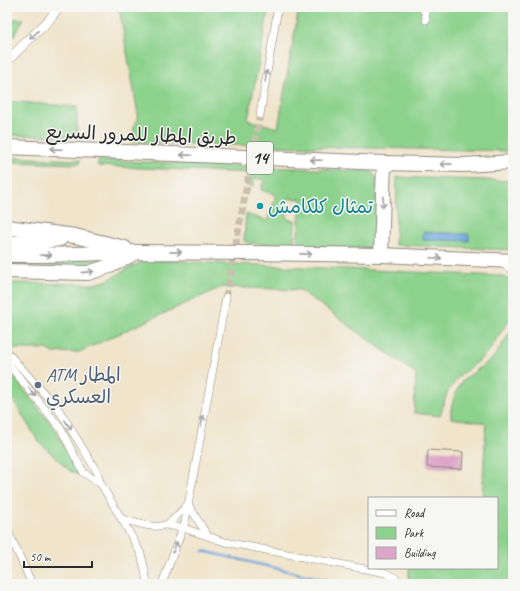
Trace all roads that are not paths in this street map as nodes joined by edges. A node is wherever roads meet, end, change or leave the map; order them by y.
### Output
1 (59, 7) edge
2 (278, 7) edge
3 (421, 7) edge
4 (426, 20) dead end
5 (7, 61) edge
6 (260, 115) tunnel mouth
7 (7, 147) edge
8 (513, 162) edge
9 (384, 163) junction
10 (464, 165) junction
11 (513, 169) edge
12 (7, 227) edge
13 (76, 236) junction
14 (7, 243) edge
15 (136, 252) junction
16 (7, 254) edge
17 (380, 255) junction
18 (512, 267) edge
19 (7, 271) edge
20 (226, 297) tunnel mouth
21 (7, 352) edge
22 (7, 362) edge
23 (85, 452) junction
24 (75, 457) junction
25 (101, 484) junction
26 (188, 504) junction
27 (122, 519) junction
28 (166, 525) junction
29 (183, 528) junction
30 (7, 529) edge
31 (207, 535) junction
32 (32, 584) edge
33 (147, 584) edge
34 (162, 584) edge
35 (398, 584) edge

1 -> 5 street
6 -> 2 street
3 - 4 street
9 -> 7 highway, طريق المطار للمرور السريع / 14
8 - 10 highway, طريق المطار للمرور السريع / 14
10 -> 9 highway, طريق المطار للمرور السريع / 14
9 -> 17 highway
10 - 11 street
12 - 13 highway
13 - 14 highway
13 - 15 highway
16 -> 15 highway
15 -> 17 highway
19 -> 15 highway
17 -> 18 highway
26 -> 20 street
21 -> 23 street
22 -> 24 street
23 - 24 street
23 - 25 street
24 - 25 street
25 - 27 street
26 - 28 street
26 - 29 street
26 - 31 street
27 - 28 street
27 - 33 street
28 - 29 street
29 - 31 street
34 -> 29 street
30 - 32 street
31 - 35 street

